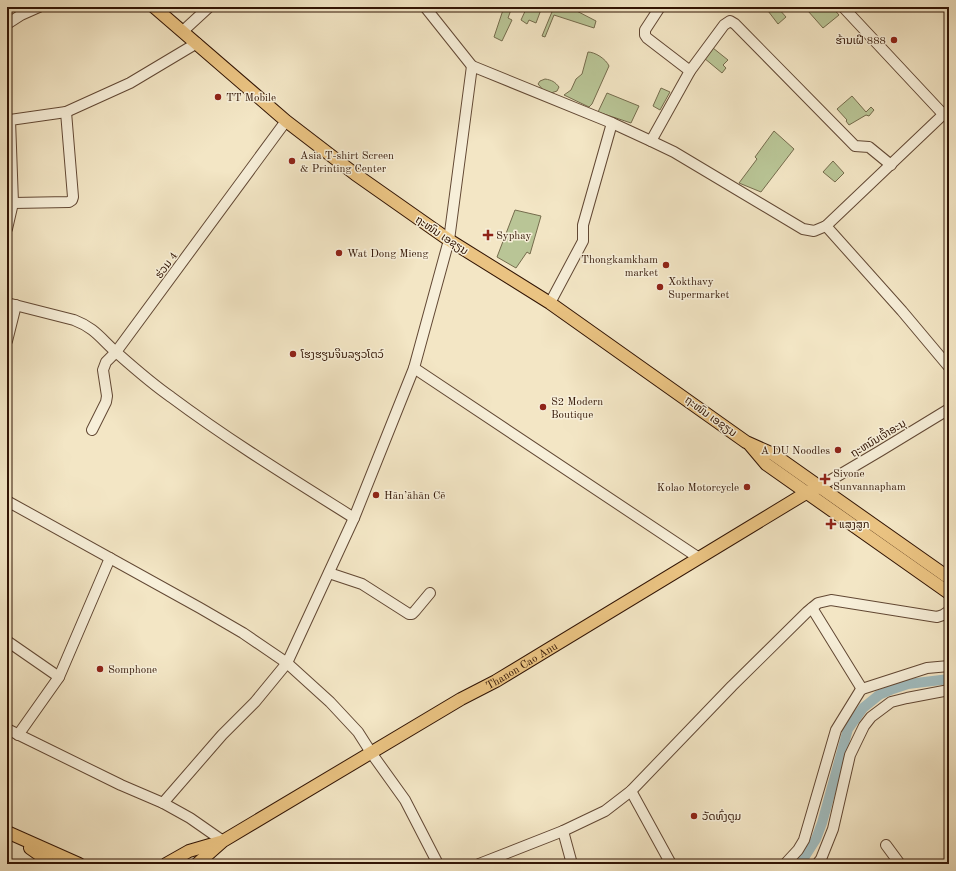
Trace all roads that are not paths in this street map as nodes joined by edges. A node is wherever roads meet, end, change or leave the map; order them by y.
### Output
1 (40, 7) edge
2 (154, 7) edge
3 (209, 7) edge
4 (425, 7) edge
5 (660, 7) edge
6 (843, 7) edge
7 (7, 24) edge
8 (183, 31) junction
9 (197, 43) junction
10 (472, 66) junction
11 (690, 71) junction
12 (66, 112) junction
13 (946, 112) edge
14 (286, 121) junction
15 (612, 123) junction
16 (651, 141) junction
17 (890, 165) junction
18 (13, 203) junction
19 (826, 226) junction
20 (7, 229) edge
21 (449, 240) junction
22 (550, 303) junction
23 (12, 304) edge
24 (7, 341) edge
25 (116, 352) junction
26 (949, 367) edge
27 (414, 368) junction
28 (949, 409) edge
29 (92, 430) dead end
30 (746, 442) junction
31 (819, 487) junction
32 (806, 493) junction
33 (7, 501) edge
34 (354, 518) junction
35 (110, 558) junction
36 (699, 558) junction
37 (329, 573) junction
38 (949, 578) edge
39 (430, 593) dead end
40 (949, 593) edge
41 (812, 608) junction
42 (949, 611) edge
43 (7, 641) edge
44 (287, 663) junction
45 (949, 666) edge
46 (59, 677) junction
47 (862, 689) junction
48 (949, 690) edge
49 (7, 729) edge
50 (18, 735) junction
51 (372, 754) junction
52 (631, 792) junction
53 (163, 802) junction
54 (563, 831) junction
55 (7, 833) edge
56 (223, 841) junction
57 (886, 845) dead end
58 (50, 864) edge
59 (79, 864) edge
60 (166, 864) edge
61 (197, 864) edge
62 (438, 864) edge
63 (479, 864) edge
64 (572, 864) edge
65 (671, 864) edge
66 (785, 864) edge
67 (817, 864) edge
68 (900, 864) edge

1 - 7 street
2 - 8 main road, ຖະໜົນ ເອຊຽນ
3 - 8 street
4 - 10 street
5 - 11 street
6 - 13 street
8 - 9 main road, ຖະໜົນ ເອຊຽນ
9 - 12 street
9 - 14 main road, ຖະໜົນ ເອຊຽນ
10 - 15 street
10 - 21 street
11 - 16 street
11 - 17 street
12 - 18 street
12 - 18 street
13 - 17 street
14 - 21 main road, ຖະໜົນ ເອຊຽນ
14 - 25 street, ຮ່ວມ 4
15 - 16 street
15 - 22 street
16 - 19 street
17 - 19 street
18 - 20 street
19 - 26 street
21 - 22 main road, ຖະໜົນ ເອຊຽນ
21 - 27 street
22 - 30 main road, ຖະໜົນ ເອຊຽນ
23 - 24 street
23 - 25 street
25 - 29 street, ຮ່ວມ 4
25 - 34 street
27 - 34 street
27 - 36 street
28 - 31 street, ຖະຫນົນເຈົ້າອະນຸ
30 - 31 main road, ຖະໜົນ ເອຊຽນ
30 - 32 main road, ຖະໜົນ ເອຊຽນ
31 - 32 main road, Thanon Cao Anu
31 - 38 main road, ຖະໜົນ ເອຊຽນ
32 - 36 main road, Thanon Cao Anu
32 - 40 main road, ຖະໜົນ ເອຊຽນ
33 - 35 street
34 - 37 street
35 - 44 street
35 - 46 street
36 - 51 main road, Thanon Cao Anu
37 - 39 street
37 - 44 street
41 - 42 street
41 - 47 street
41 - 52 street
43 - 46 street
44 - 51 street
44 - 53 street
45 - 47 street
46 - 50 street
47 - 66 street
48 - 67 street
49 - 50 street
50 - 53 street
51 - 56 main road, Thanon Cao Anu
51 - 62 street
52 - 54 street
52 - 65 street
53 - 56 street
54 - 63 street
54 - 64 street
55 - 58 main road
55 - 59 main road
56 - 60 main road, Thanon Cao Anu
56 - 61 main road, Thanon Cao Anu
57 - 68 street

